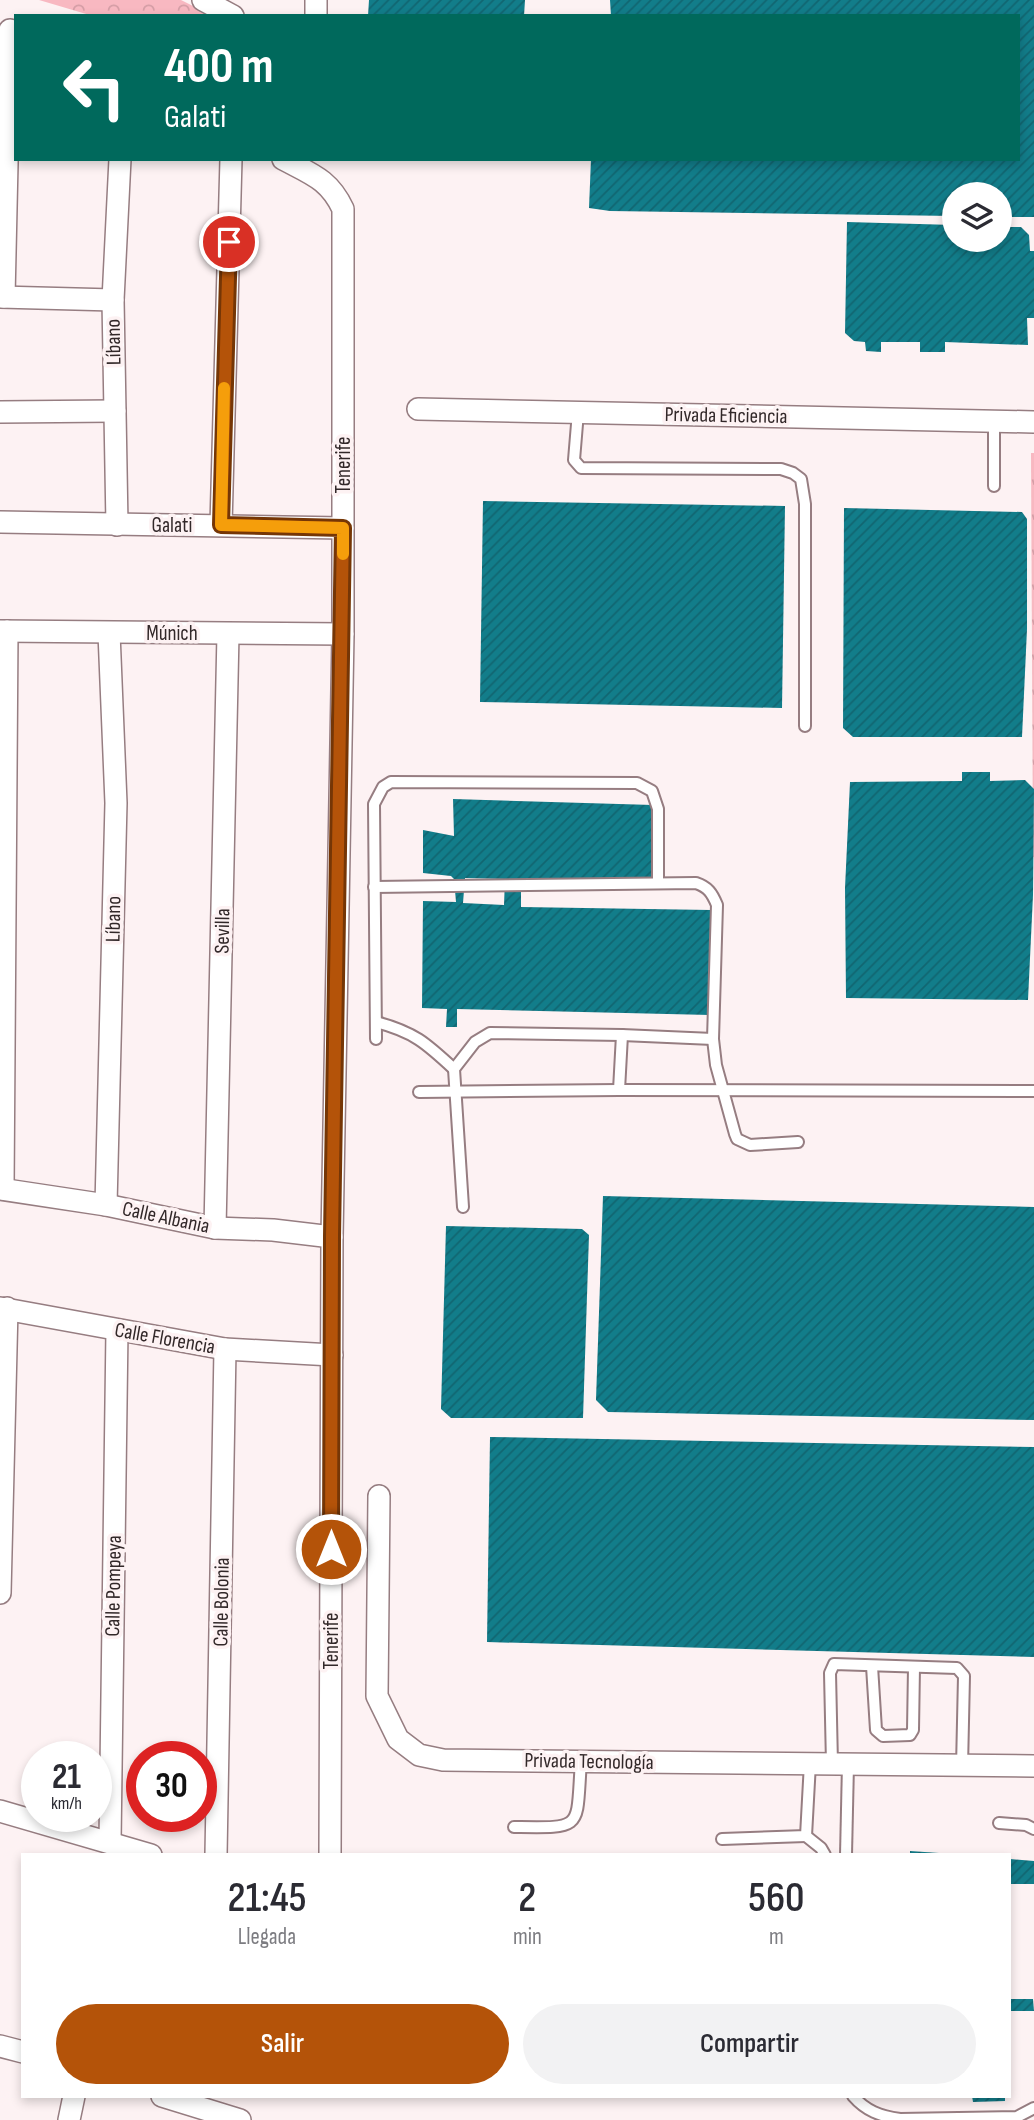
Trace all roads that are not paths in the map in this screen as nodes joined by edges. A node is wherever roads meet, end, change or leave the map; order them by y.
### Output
1 (203, 0) edge
2 (229, 14) edge
3 (8, 30) edge
4 (120, 161) edge
5 (232, 161) edge
6 (287, 161) edge
7 (2, 297) edge
8 (113, 300) junction
9 (418, 409) dead end
10 (115, 411) junction
11 (0, 412) edge
12 (578, 412) junction
13 (995, 421) junction
14 (1034, 422) edge
15 (993, 486) dead end
16 (0, 522) edge
17 (117, 525) junction
18 (221, 525) junction
19 (343, 528) junction
20 (4, 631) edge
21 (109, 633) junction
22 (228, 634) junction
23 (343, 634) junction
24 (805, 726) dead end
25 (658, 883) junction
26 (374, 887) junction
27 (376, 1022) junction
28 (622, 1035) junction
29 (376, 1039) dead end
30 (713, 1039) junction
31 (454, 1069) junction
32 (619, 1090) junction
33 (723, 1091) junction
34 (1034, 1091) edge
35 (419, 1092) dead end
36 (454, 1092) junction
37 (798, 1142) dead end
38 (2, 1189) edge
39 (106, 1205) junction
40 (463, 1207) dead end
41 (215, 1228) junction
42 (332, 1237) junction
43 (4, 1308) edge
44 (117, 1330) junction
45 (225, 1349) junction
46 (331, 1355) junction
47 (379, 1496) dead end
48 (0, 1593) edge
49 (872, 1666) junction
50 (914, 1667) junction
51 (581, 1761) junction
52 (810, 1763) junction
53 (840, 1764) junction
54 (1034, 1766) edge
55 (962, 1767) junction
56 (0, 1811) edge
57 (999, 1823) dead end
58 (514, 1827) dead end
59 (1034, 1829) edge
60 (806, 1836) junction
61 (722, 1839) dead end
62 (110, 1842) junction
63 (144, 1853) edge
64 (216, 1853) edge
65 (330, 1853) edge
66 (824, 1853) edge
67 (846, 1853) edge
68 (0, 2046) edge
69 (21, 2051) edge
70 (74, 2098) edge
71 (165, 2098) edge
72 (855, 2098) edge
73 (1034, 2108) edge
74 (183, 2112) edge
75 (69, 2120) edge
76 (240, 2120) edge

1 - 2 street
3 - 7 street
4 - 8 street, Líbano
5 - 18 street
6 - 19 street, Tenerife
7 - 8 street
8 - 10 street, Líbano
9 - 12 street, Privada Eficiencia
10 - 11 street
10 - 17 street, Líbano
12 - 13 street, Privada Eficiencia
12 - 24 lane
13 - 14 street, Privada Eficiencia
13 - 15 lane
16 - 17 street, Galati
17 - 18 street, Galati
18 - 19 street, Galati
19 - 23 street, Tenerife
20 - 21 street, Múnich
20 - 38 street
21 - 22 street, Múnich
21 - 39 street, Líbano
22 - 23 street, Múnich
22 - 41 street, Sevilla
23 - 42 street, Tenerife
25 - 26 lane
25 - 26 lane
25 - 30 lane
26 - 27 lane
27 - 29 lane
27 - 31 lane
28 - 30 lane
28 - 31 lane
28 - 32 lane
30 - 33 lane
31 - 36 lane
32 - 33 lane
32 - 36 lane
33 - 34 lane
33 - 37 lane
35 - 36 lane
36 - 40 lane
38 - 39 street, Calle Albania
39 - 41 street, Calle Albania
41 - 42 street, Calle Albania
42 - 46 street, Tenerife
43 - 44 street, Calle Florencia
43 - 48 street
44 - 45 street, Calle Florencia
44 - 62 street, Calle Pompeya
45 - 46 street, Calle Florencia
45 - 64 street, Calle Bolonia
46 - 65 street, Tenerife
47 - 51 street, Privada Tecnología
49 - 50 lane
49 - 50 lane
49 - 53 lane
50 - 55 lane
51 - 52 street, Privada Tecnología
51 - 58 lane
52 - 53 street, Privada Tecnología
52 - 60 lane
53 - 55 street, Privada Tecnología
53 - 67 lane
54 - 55 street, Privada Tecnología
56 - 62 street
57 - 59 lane
60 - 61 lane
60 - 66 lane
62 - 63 street
68 - 69 street
70 - 75 street
71 - 74 street
72 - 73 lane
74 - 76 street

